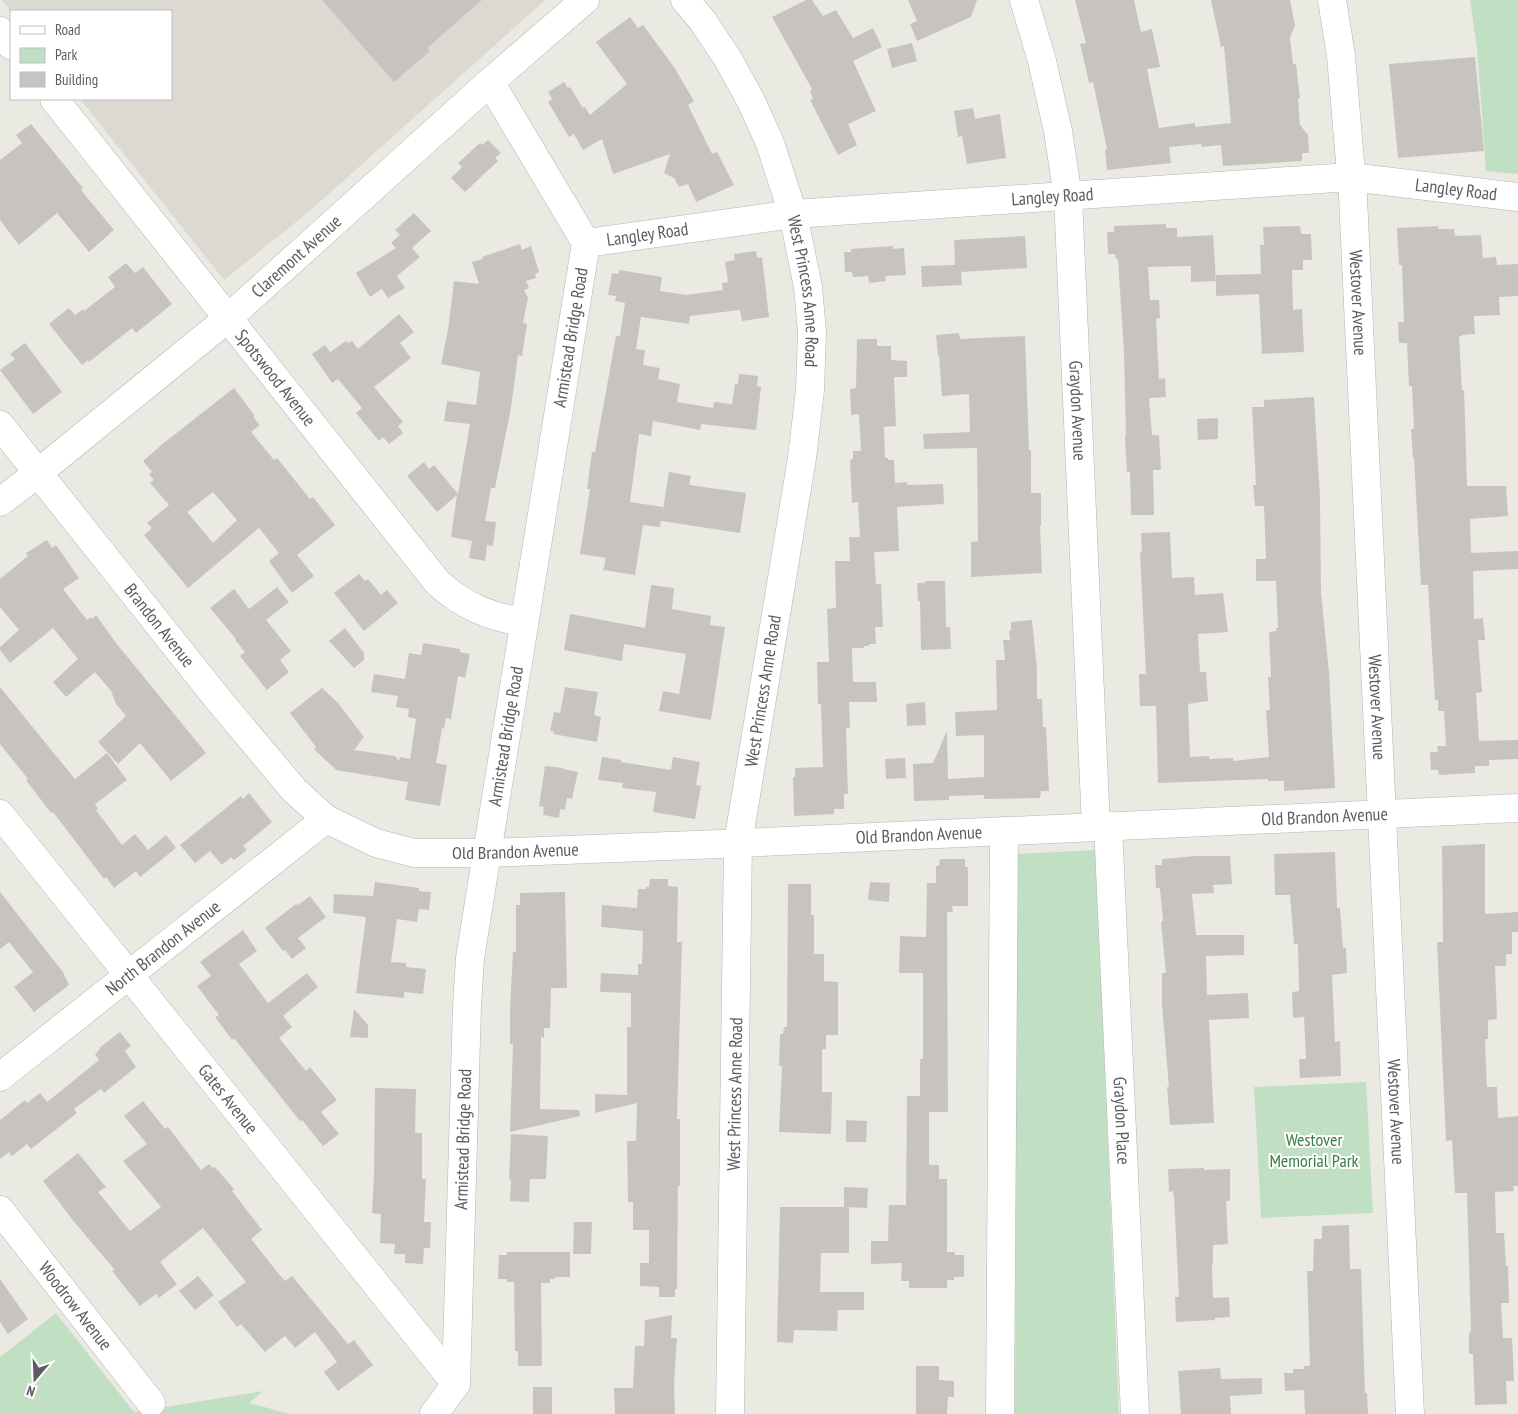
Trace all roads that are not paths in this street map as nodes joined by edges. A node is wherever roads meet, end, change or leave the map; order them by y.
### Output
1 (585, 0) edge
2 (685, 0) edge
3 (1024, 0) edge
4 (1332, 0) edge
5 (0, 31) edge
6 (10, 44) edge
7 (490, 82) junction
8 (55, 100) edge
9 (1351, 177) junction
10 (1068, 197) junction
11 (1518, 197) edge
12 (794, 214) junction
13 (586, 243) junction
14 (227, 319) junction
15 (0, 425) edge
16 (38, 473) junction
17 (0, 502) edge
18 (524, 622) junction
19 (1518, 808) edge
20 (0, 814) edge
21 (1381, 814) junction
22 (326, 819) junction
23 (1102, 827) junction
24 (1004, 832) junction
25 (738, 843) junction
26 (487, 853) junction
27 (128, 976) junction
28 (0, 1077) edge
29 (0, 1210) edge
30 (456, 1384) junction
31 (150, 1404) dead end
32 (434, 1414) edge
33 (730, 1414) edge
34 (1000, 1414) edge
35 (1135, 1414) edge
36 (1410, 1414) edge

1 - 7 street, Claremont Avenue
2 - 12 street, West Princess Anne Road
3 - 10 street, Graydon Avenue
4 - 9 street, Westover Avenue
5 - 6 street
7 - 13 street, Armistead Bridge Road
7 - 14 street, Claremont Avenue
8 - 14 street, Spotswood Avenue
9 - 10 street, Langley Road
9 - 11 street, Langley Road
9 - 21 street, Westover Avenue
10 - 12 street, Langley Road
10 - 23 street, Graydon Avenue
12 - 13 street, Langley Road
12 - 25 street, West Princess Anne Road
13 - 18 street, Armistead Bridge Road
14 - 16 street, Claremont Avenue
14 - 18 street, Spotswood Avenue
15 - 16 street, Brandon Avenue
16 - 17 street, Claremont Avenue
16 - 22 street, Brandon Avenue
18 - 26 street, Armistead Bridge Road
19 - 21 street, Old Brandon Avenue
20 - 27 street, Gates Avenue
21 - 23 street, Old Brandon Avenue
21 - 36 street, Westover Avenue
22 - 26 street, Old Brandon Avenue
22 - 27 street, North Brandon Avenue
23 - 24 street, Old Brandon Avenue
23 - 35 street, Graydon Place
24 - 25 street, Old Brandon Avenue
24 - 34 street
25 - 26 street, Old Brandon Avenue
25 - 33 street, West Princess Anne Road
26 - 30 street, Armistead Bridge Road
27 - 28 street, North Brandon Avenue
27 - 30 street, Gates Avenue
29 - 31 street, Woodrow Avenue
30 - 32 street

